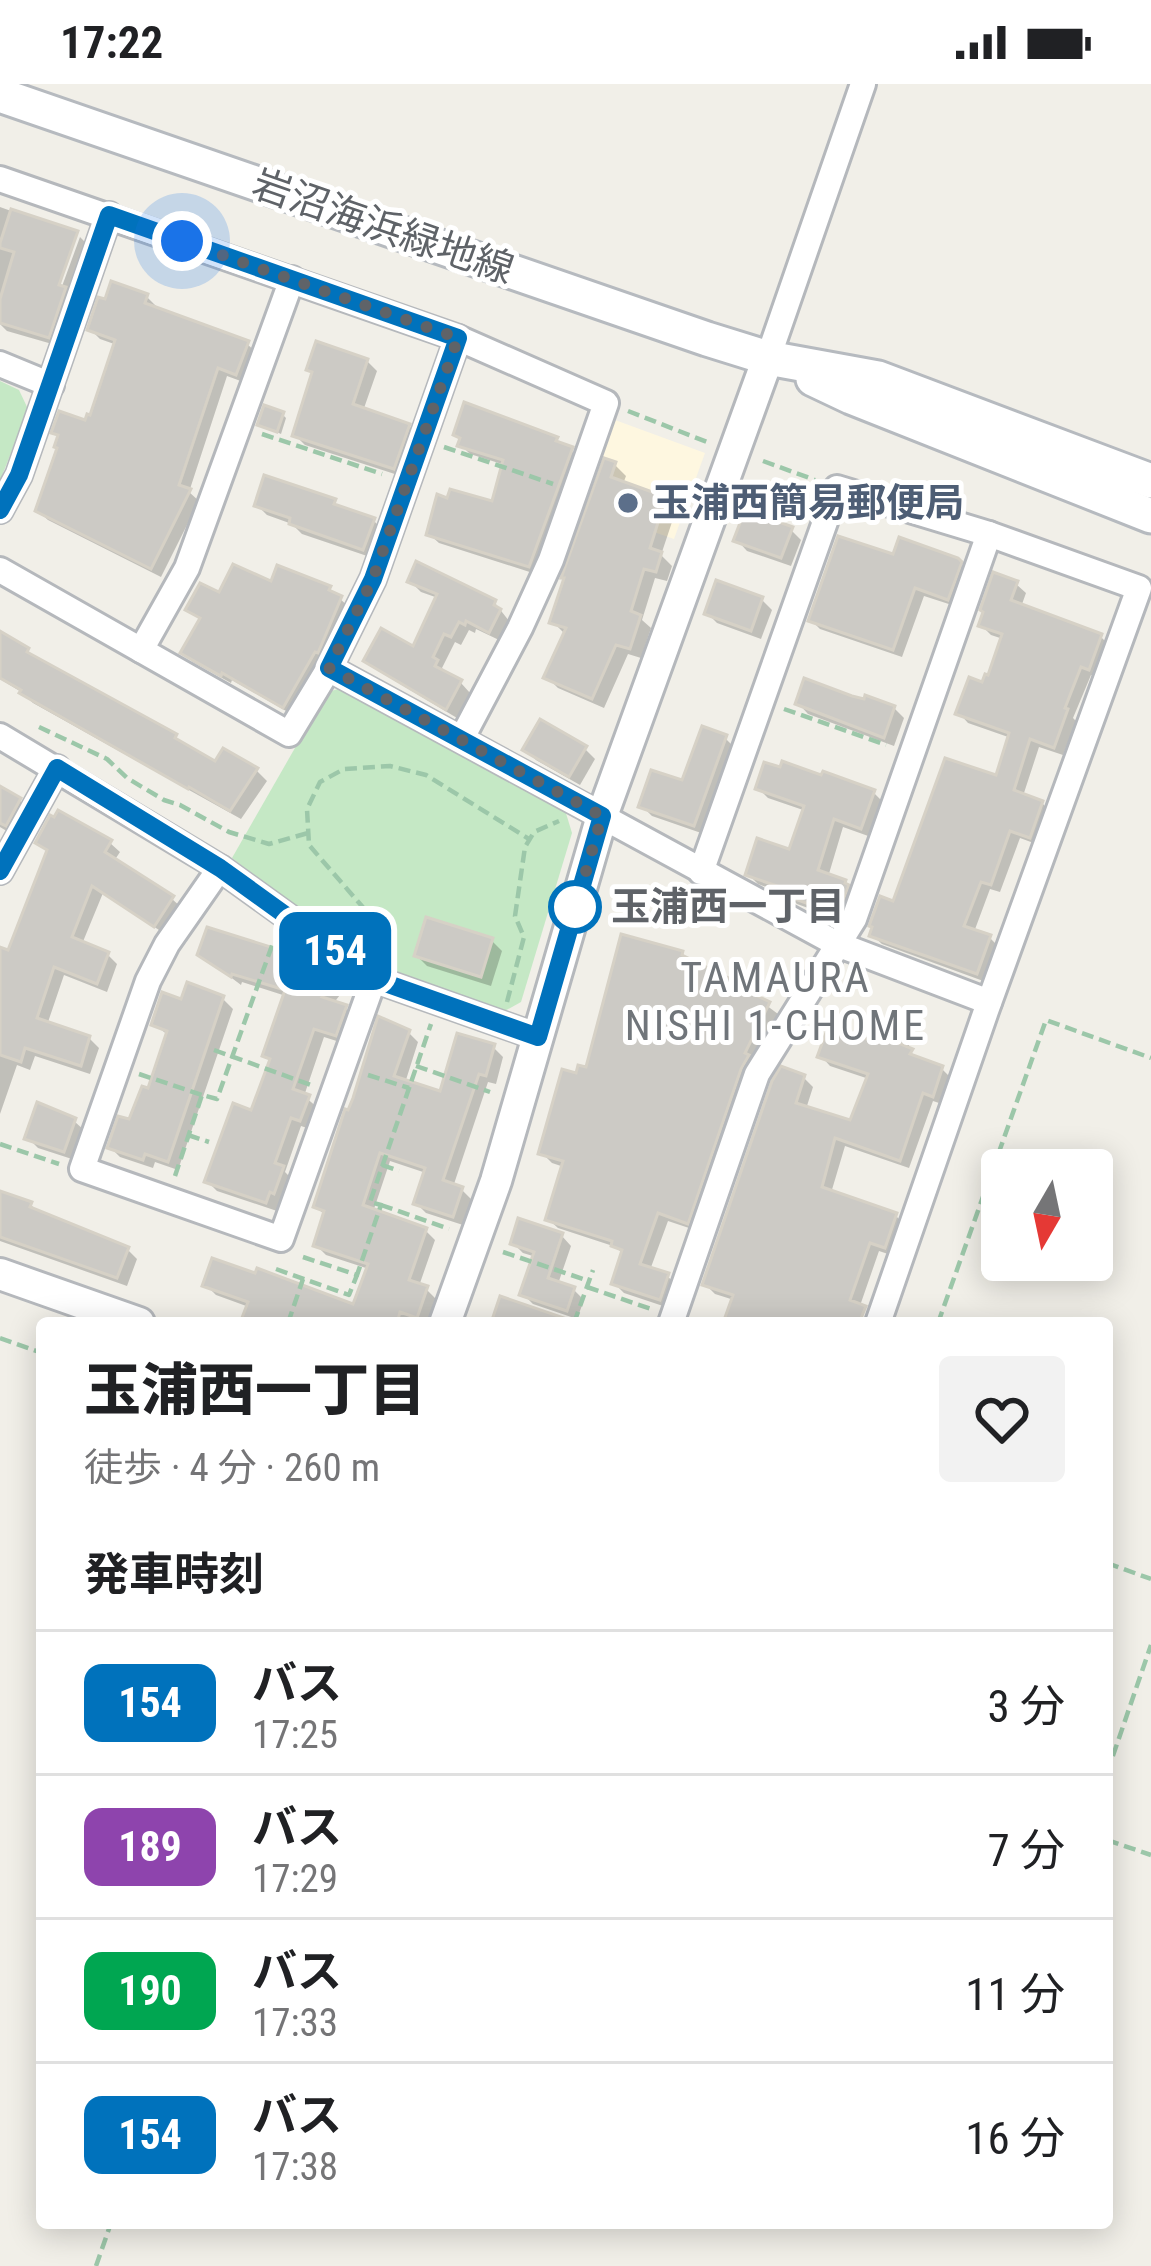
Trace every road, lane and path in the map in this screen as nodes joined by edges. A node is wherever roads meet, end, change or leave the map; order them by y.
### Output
1 (862, 84) edge
2 (0, 95) edge
3 (0, 178) edge
4 (109, 215) junction
5 (292, 279) junction
6 (458, 338) junction
7 (768, 358) junction
8 (0, 364) edge
9 (51, 386) junction
10 (606, 403) junction
11 (240, 427) junction
12 (422, 439) junction
13 (713, 444) dead end
14 (752, 456) dead end
15 (1151, 481) edge
16 (407, 482) junction
17 (837, 488) junction
18 (575, 492) junction
19 (0, 510) edge
20 (1151, 516) edge
21 (989, 534) junction
22 (0, 569) edge
23 (141, 650) junction
24 (329, 668) junction
25 (762, 701) junction
26 (26, 723) dead end
27 (0, 736) edge
28 (462, 738) junction
29 (912, 754) junction
30 (57, 768) junction
31 (602, 816) junction
32 (567, 818) dead end
33 (308, 833) junction
34 (530, 839) junction
35 (220, 868) junction
36 (0, 871) edge
37 (701, 872) junction
38 (283, 913) junction
39 (837, 944) junction
40 (376, 979) junction
41 (438, 1002) junction
42 (989, 1002) junction
43 (506, 1005) dead end
44 (538, 1037) junction
45 (214, 1050) dead end
46 (232, 1056) junction
47 (1151, 1058) edge
48 (343, 1066) junction
49 (416, 1066) junction
50 (118, 1068) junction
51 (409, 1088) junction
52 (333, 1093) junction
53 (202, 1095) junction
54 (501, 1096) dead end
55 (186, 1136) junction
56 (209, 1142) dead end
57 (0, 1144) edge
58 (382, 1165) junction
59 (82, 1169) junction
60 (398, 1171) dead end
61 (167, 1198) junction
62 (381, 1205) junction
63 (458, 1232) dead end
64 (281, 1239) junction
65 (494, 1249) dead end
66 (277, 1269) dead end
67 (593, 1270) dead end
68 (0, 1274) edge
69 (357, 1275) junction
70 (303, 1279) junction
71 (588, 1284) junction
72 (122, 1317) edge
73 (290, 1317) edge
74 (447, 1317) edge
75 (576, 1317) edge
76 (665, 1317) edge
77 (673, 1317) edge
78 (880, 1317) edge
79 (940, 1317) edge
80 (0, 1338) edge
81 (36, 1350) edge
82 (1113, 1565) edge
83 (1151, 1579) edge
84 (1151, 1645) edge
85 (1113, 1756) edge
86 (1113, 1842) edge
87 (1151, 1855) edge
88 (109, 2229) edge
89 (96, 2266) edge

1 - 7 street
2 - 7 main road, 岩沼海浜緑地線
3 - 4 street
4 - 5 street
4 - 9 street
5 - 6 street
5 - 11 street
6 - 10 street
6 - 12 street
7 - 15 main road, 岩沼海浜緑地線
7 - 20 main road, 岩沼海浜緑地線
7 - 31 street
8 - 9 street
9 - 19 street
10 - 13 path
10 - 18 street
11 - 16 path
11 - 23 street
12 - 16 street
12 - 18 path
14 - 17 path
16 - 24 street
17 - 21 street
17 - 25 street
18 - 28 street
21 - 29 street
21 - 42 street
22 - 23 street
23 - 24 street
24 - 28 street
25 - 29 path
25 - 37 street
26 - 33 path
27 - 30 street
28 - 31 street
29 - 39 street
30 - 35 street
30 - 36 street
31 - 37 street
31 - 44 street
32 - 34 path
33 - 34 path
33 - 40 path
34 - 43 path
35 - 38 street
35 - 50 street
37 - 39 street
38 - 40 street
38 - 46 path
39 - 42 street
39 - 77 street
40 - 41 street
40 - 48 street
41 - 44 street
41 - 49 path
42 - 78 street
44 - 74 street
45 - 46 path
46 - 52 path
46 - 53 path
47 - 79 path
48 - 51 path
48 - 52 street
49 - 51 path
49 - 54 path
50 - 53 path
50 - 59 street
51 - 58 path
52 - 64 street
53 - 55 path
55 - 56 path
55 - 61 path
57 - 59 path
58 - 60 path
58 - 62 path
59 - 61 street
61 - 64 street
62 - 63 path
62 - 69 path
64 - 69 path
65 - 71 path
66 - 70 path
67 - 71 path
68 - 72 street
69 - 70 path
70 - 73 path
71 - 75 path
71 - 76 path
80 - 81 path
82 - 83 path
84 - 85 path
86 - 87 path
88 - 89 path

